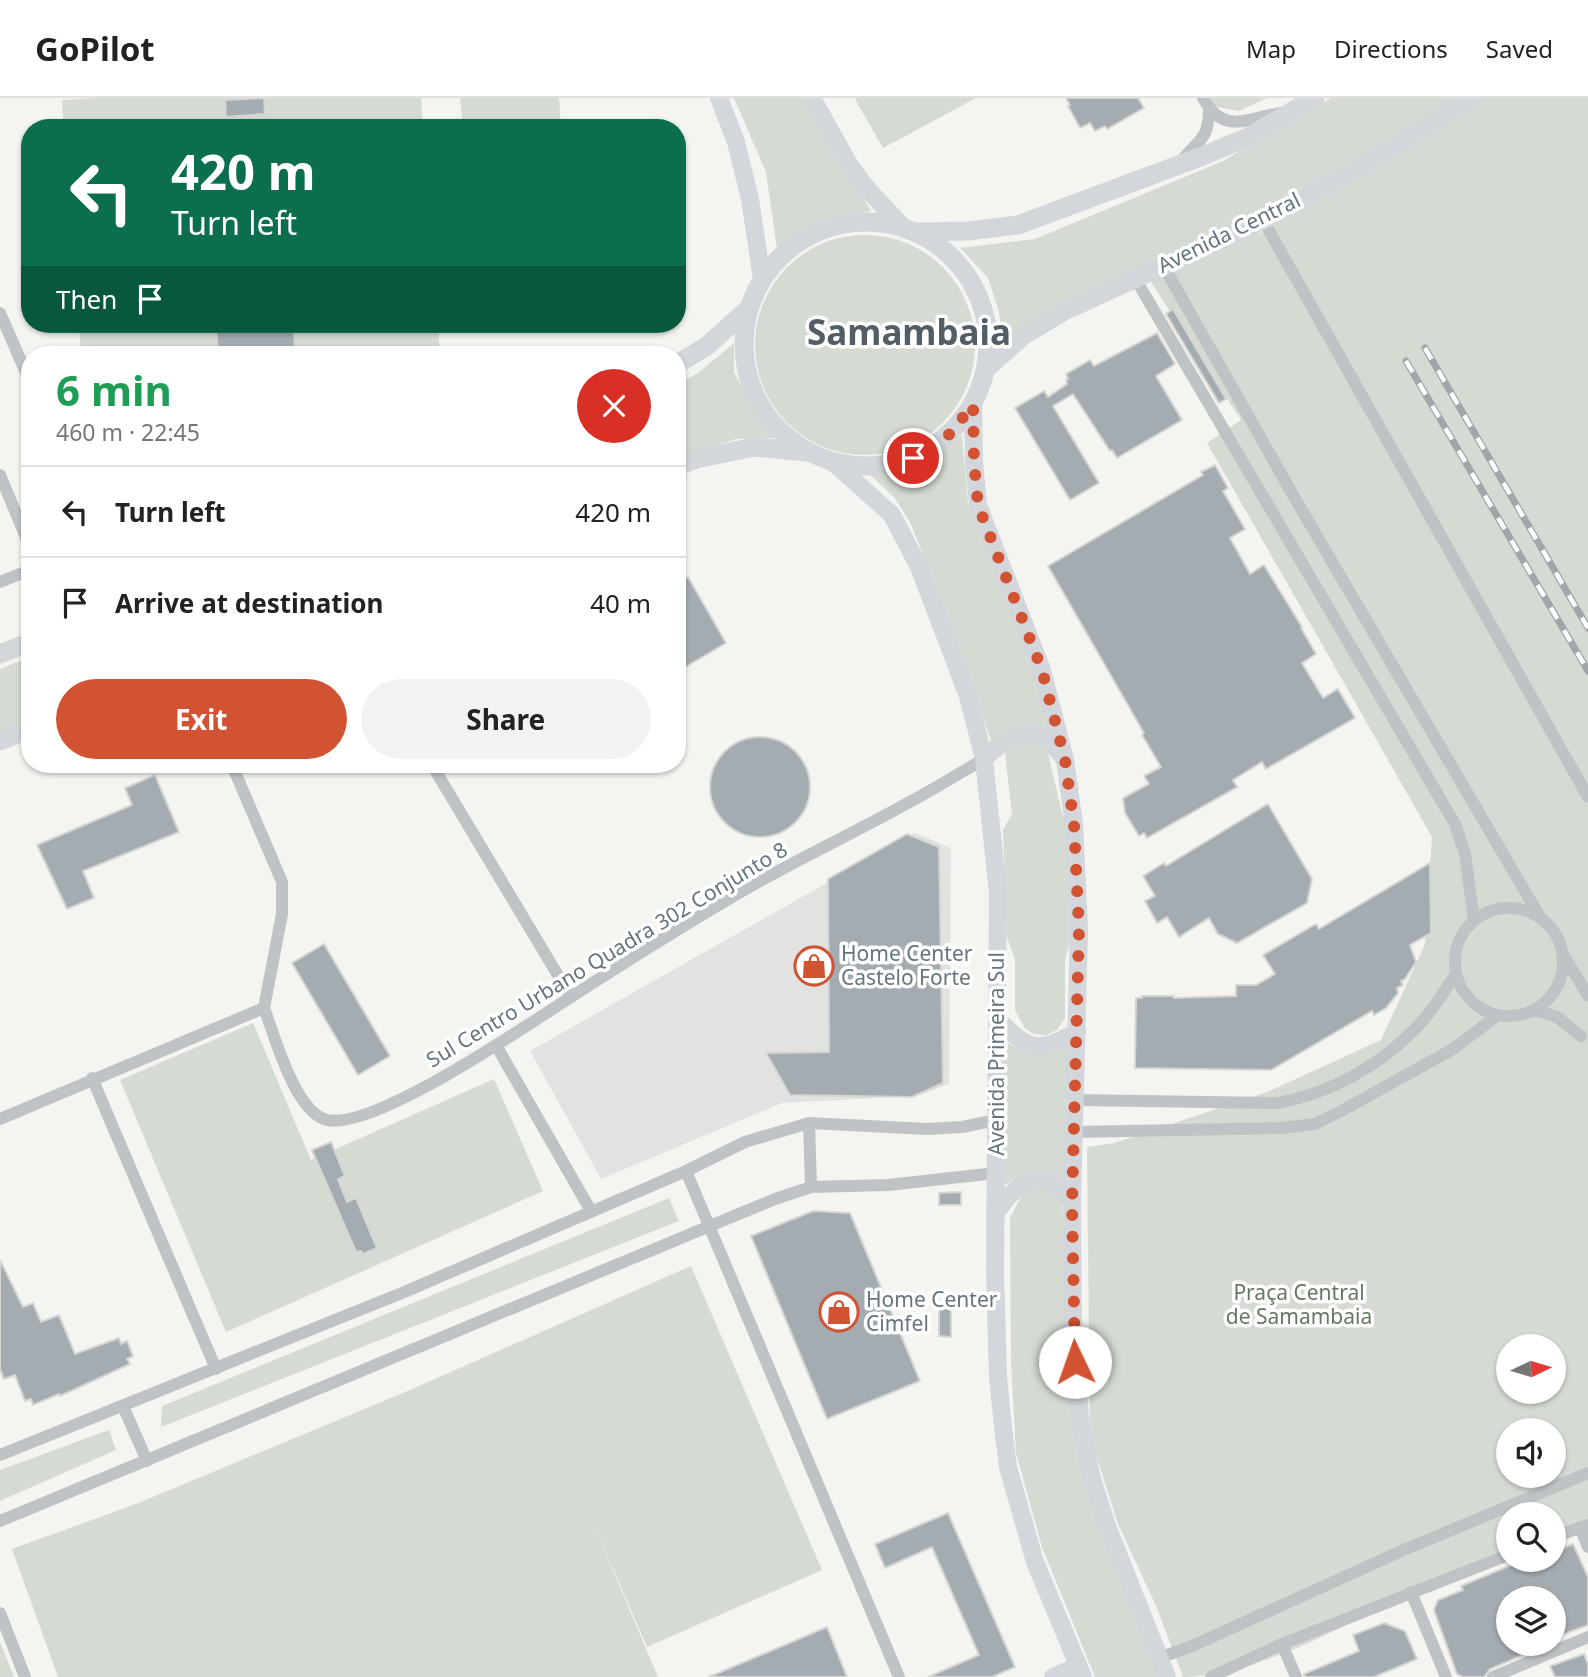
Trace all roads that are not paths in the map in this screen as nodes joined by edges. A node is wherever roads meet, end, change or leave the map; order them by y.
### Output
1 (719, 98) edge
2 (812, 98) edge
3 (1315, 98) edge
4 (1472, 98) edge
5 (1206, 103) edge
6 (1293, 112) junction
7 (1176, 168) junction
8 (1263, 220) junction
9 (910, 229) junction
10 (1163, 265) junction
11 (1135, 278) junction
12 (762, 279) junction
13 (750, 307) junction
14 (0, 313) edge
15 (686, 358) edge
16 (21, 361) edge
17 (987, 368) junction
18 (973, 405) junction
19 (809, 452) junction
20 (833, 462) junction
21 (686, 463) edge
22 (0, 475) edge
23 (21, 525) edge
24 (21, 574) edge
25 (0, 582) edge
26 (21, 646) edge
27 (0, 654) edge
28 (21, 733) edge
29 (0, 741) edge
30 (984, 758) junction
31 (1065, 760) junction
32 (235, 773) edge
33 (437, 773) edge
34 (1588, 797) edge
35 (1540, 918) junction
36 (1474, 920) junction
37 (1562, 952) junction
38 (1588, 967) edge
39 (1456, 974) junction
40 (1575, 974) junction
41 (1588, 996) edge
42 (572, 997) junction
43 (264, 1008) junction
44 (1535, 1010) junction
45 (1498, 1015) junction
46 (997, 1019) junction
47 (1077, 1032) junction
48 (1581, 1036) dead end
49 (497, 1047) junction
50 (92, 1079) junction
51 (1075, 1100) junction
52 (0, 1119) edge
53 (996, 1120) junction
54 (809, 1123) junction
55 (1074, 1132) junction
56 (685, 1171) junction
57 (996, 1173) junction
58 (811, 1187) junction
59 (1072, 1204) junction
60 (591, 1211) junction
61 (995, 1215) junction
62 (708, 1227) junction
63 (216, 1369) junction
64 (124, 1406) junction
65 (0, 1455) edge
66 (147, 1461) junction
67 (1588, 1473) edge
68 (0, 1521) edge
69 (1584, 1526) edge
70 (1566, 1533) edge
71 (1588, 1547) edge
72 (1496, 1560) edge
73 (1411, 1592) junction
74 (0, 1614) edge
75 (1587, 1638) edge
76 (1282, 1644) junction
77 (1159, 1658) junction
78 (1081, 1672) edge
79 (25, 1677) edge
80 (899, 1677) edge
81 (1053, 1677) edge
82 (1167, 1677) edge
83 (1211, 1677) edge
84 (1296, 1677) edge
85 (1446, 1677) edge
86 (1493, 1677) edge

1 - 12 main road
2 - 9 main road
3 - 6 main road
4 - 8 main road, Avenida Central
5 - 6 street
5 - 7 street
6 - 7 main road
7 - 9 main road
8 - 10 main road, Avenida Central
8 - 34 street
9 - 12 main road
9 - 17 main road
10 - 11 main road, Avenida Central
10 - 35 street
11 - 17 main road, Avenida Central
11 - 36 street
12 - 13 main road
13 - 15 main road
13 - 19 main road
14 - 16 street
17 - 18 main road
18 - 20 main road
18 - 31 main road
19 - 20 main road
19 - 21 main road
20 - 30 main road, Avenida Primeira Sul
22 - 23 street
24 - 25 street
26 - 27 main road
28 - 29 main road
30 - 31 main road
30 - 42 street, Sul Centro Urbano Quadra 302 Conjunto 8
30 - 46 main road, Avenida Primeira Sul
31 - 47 main road
32 - 43 street
33 - 42 street
35 - 36 street
35 - 37 street
36 - 39 street
37 - 40 street
37 - 44 street
38 - 40 street
39 - 45 street
39 - 51 street
40 - 41 street
42 - 49 street, Sul Centro Urbano Quadra 302 Conjunto 8
43 - 49 street, Sul Centro Urbano Quadra 302 Conjunto 8
43 - 50 street
44 - 45 street
44 - 48 street
45 - 55 street
46 - 47 main road
46 - 53 main road, Avenida Primeira Sul
47 - 51 main road
49 - 60 street
50 - 52 street
50 - 63 street
51 - 55 main road
53 - 54 street
53 - 57 main road, Avenida Primeira Sul
54 - 56 street
54 - 58 street
55 - 59 main road
56 - 60 street
56 - 62 street
57 - 58 street
57 - 61 main road, Avenida Primeira Sul
58 - 62 street
59 - 61 main road
59 - 77 main road
60 - 63 street
61 - 78 main road, Avenida Primeira Sul
62 - 66 street
62 - 80 street
63 - 64 street
64 - 65 street
64 - 66 street
66 - 68 street
67 - 77 street
69 - 70 street
69 - 71 street
72 - 73 street
73 - 76 street
73 - 85 street
74 - 79 street
75 - 86 street
76 - 83 street
76 - 84 street
77 - 82 main road
78 - 81 main road

